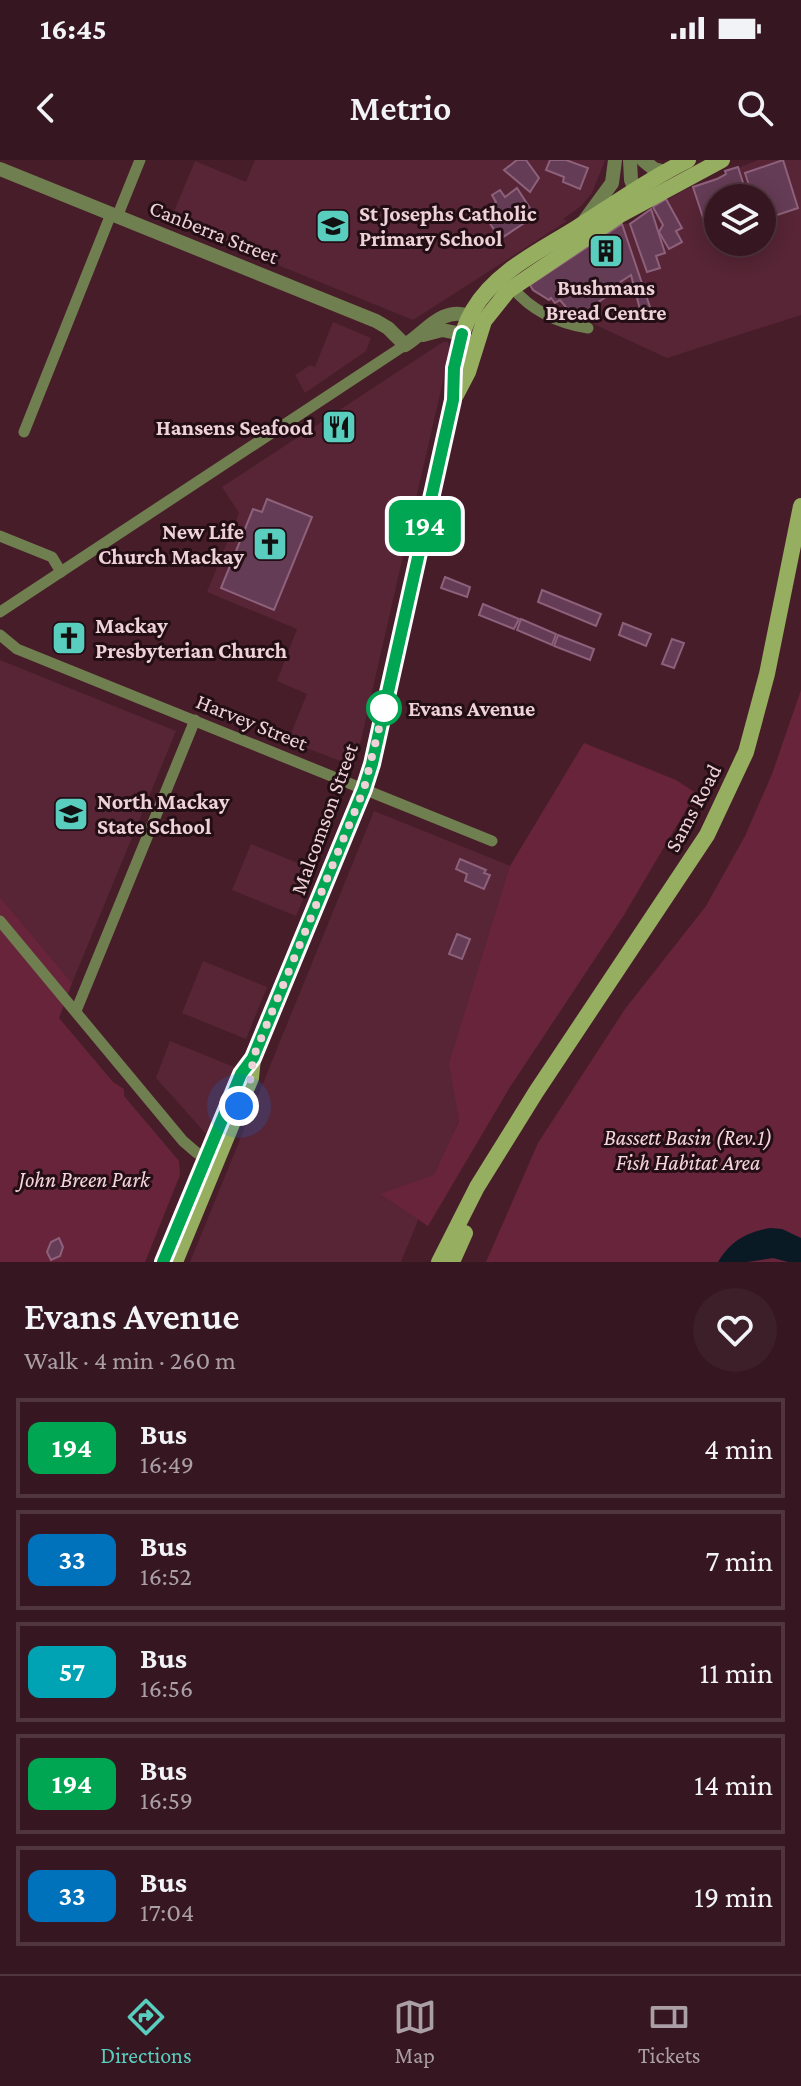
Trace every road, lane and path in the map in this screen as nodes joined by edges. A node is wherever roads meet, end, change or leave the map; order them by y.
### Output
1 (140, 160) edge
2 (630, 160) edge
3 (643, 160) edge
4 (688, 160) edge
5 (722, 160) edge
6 (614, 166) edge
7 (0, 169) edge
8 (665, 172) junction
9 (636, 198) junction
10 (114, 215) junction
11 (582, 224) junction
12 (512, 287) junction
13 (493, 300) junction
14 (541, 313) junction
15 (588, 328) dead end
16 (470, 329) junction
17 (405, 345) junction
18 (24, 432) dead end
19 (801, 506) edge
20 (0, 536) edge
21 (61, 572) junction
22 (0, 612) edge
23 (0, 635) edge
24 (195, 720) junction
25 (364, 789) junction
26 (492, 841) dead end
27 (0, 921) edge
28 (76, 1011) junction
29 (536, 1092) junction
30 (212, 1159) junction
31 (163, 1262) edge
32 (175, 1262) edge
33 (439, 1262) edge
34 (452, 1262) edge

1 - 10 street
2 - 9 street
3 - 8 street
4 - 8 main road
5 - 9 main road
6 - 9 street
6 - 11 street
7 - 10 street, Canberra Street
8 - 9 main road
9 - 11 main road
9 - 12 main road
10 - 17 street, Canberra Street
10 - 18 street
11 - 13 main road
12 - 13 main road
12 - 14 street
13 - 14 street
13 - 16 main road
13 - 16 main road
14 - 15 street
16 - 17 street
16 - 25 main road, Malcomson Street
17 - 21 street
19 - 29 main road, Sams Road
20 - 21 street
21 - 22 street
23 - 24 street, Harvey Street
24 - 25 street, Harvey Street
24 - 28 street
25 - 26 street, Harvey Street
25 - 30 main road, Malcomson Street
27 - 28 street
28 - 30 street
29 - 33 main road, Sams Road
29 - 34 main road, Sams Road
30 - 31 main road, Malcomson Street
30 - 32 main road, Malcomson Street

